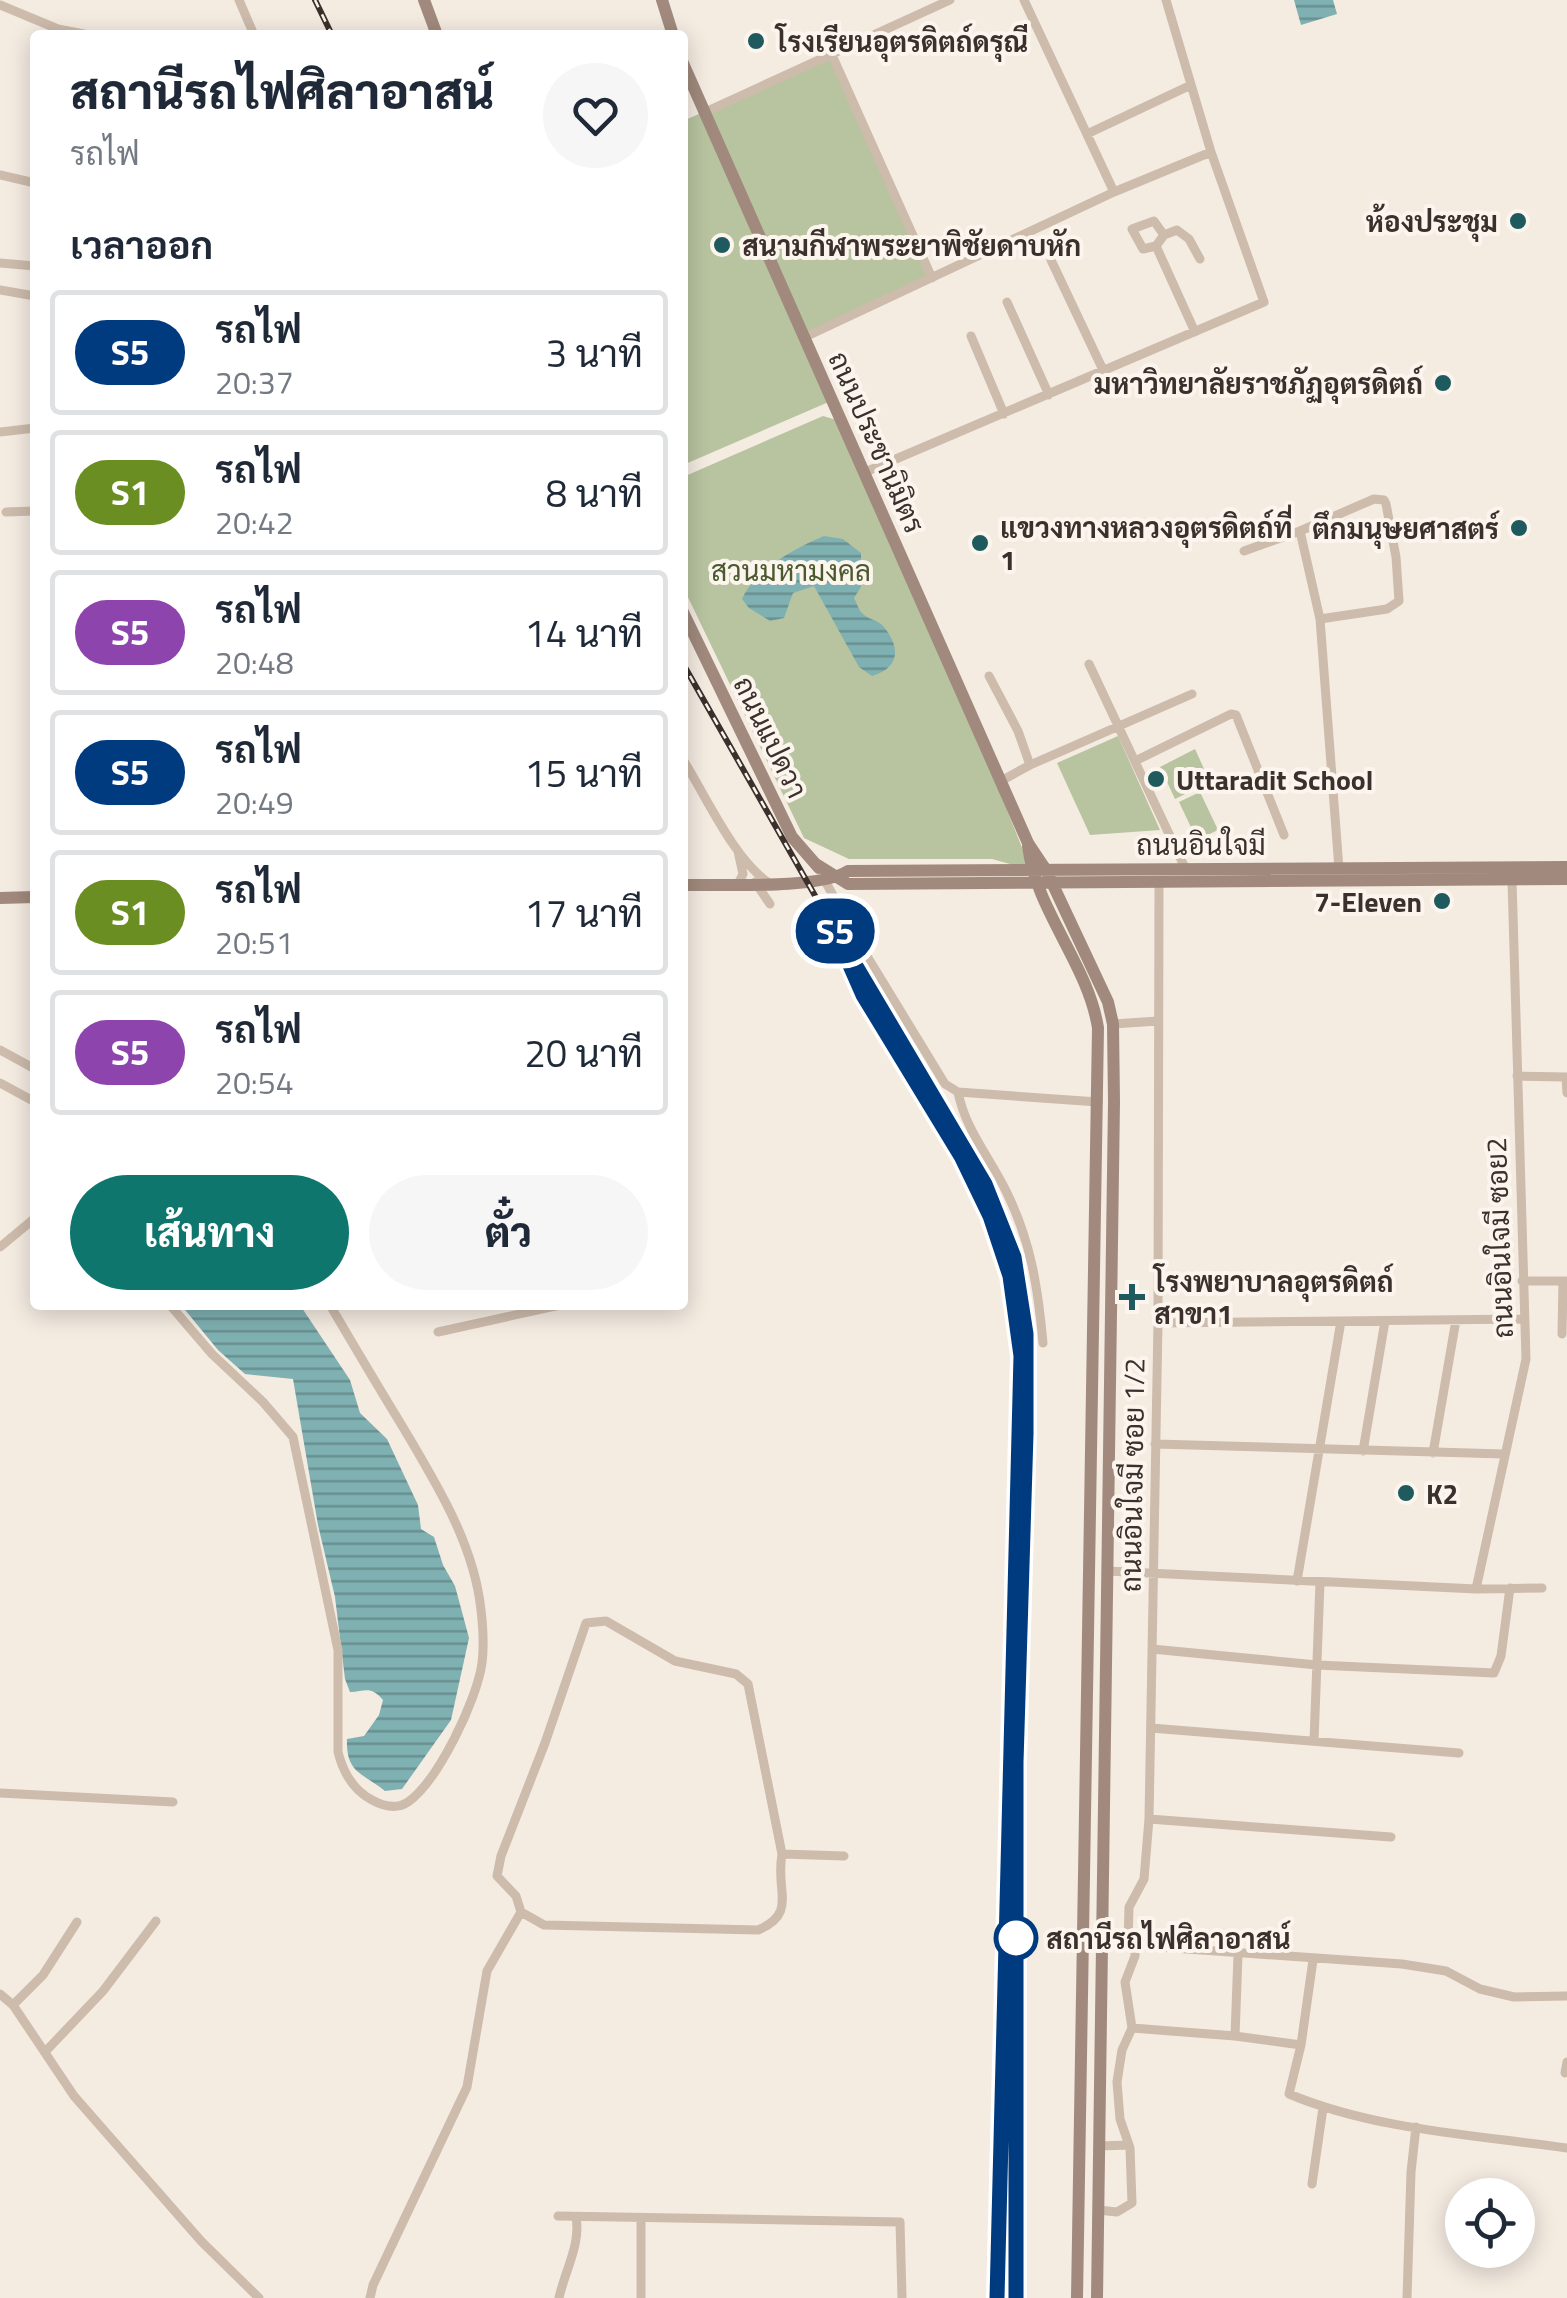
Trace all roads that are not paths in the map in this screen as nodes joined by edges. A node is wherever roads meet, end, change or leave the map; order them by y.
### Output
1 (240, 0) edge
2 (424, 0) edge
3 (662, 0) edge
4 (950, 0) edge
5 (1024, 0) edge
6 (1166, 0) edge
7 (0, 5) edge
8 (63, 30) edge
9 (252, 30) edge
10 (434, 30) edge
11 (671, 30) edge
12 (832, 54) junction
13 (688, 77) edge
14 (1191, 85) junction
15 (702, 113) junction
16 (1087, 134) junction
17 (1211, 152) junction
18 (0, 175) edge
19 (30, 182) edge
20 (1114, 192) junction
21 (1164, 234) junction
22 (1156, 246) junction
23 (1200, 258) dead end
24 (1051, 260) dead end
25 (0, 263) edge
26 (30, 266) edge
27 (932, 278) junction
28 (0, 290) edge
29 (30, 295) edge
30 (1007, 302) dead end
31 (1196, 332) junction
32 (971, 336) dead end
33 (803, 338) junction
34 (1104, 372) junction
35 (1049, 396) junction
36 (1004, 414) junction
37 (30, 429) edge
38 (0, 432) edge
39 (863, 473) junction
40 (30, 510) edge
41 (6, 512) dead end
42 (1300, 531) junction
43 (1244, 551) dead end
44 (1320, 620) junction
45 (688, 622) edge
46 (1089, 664) dead end
47 (989, 676) dead end
48 (1192, 694) dead end
49 (1119, 727) junction
50 (1135, 761) junction
51 (1030, 765) junction
52 (688, 768) edge
53 (1001, 781) junction
54 (1284, 835) dead end
55 (1028, 844) junction
56 (738, 848) junction
57 (813, 861) junction
58 (1567, 866) edge
59 (1512, 874) junction
60 (1339, 875) junction
61 (1049, 876) junction
62 (1186, 876) junction
63 (1034, 877) junction
64 (831, 878) junction
65 (1567, 879) edge
66 (806, 881) junction
67 (1159, 882) junction
68 (763, 883) junction
69 (738, 884) junction
70 (688, 885) edge
71 (30, 897) edge
72 (0, 898) edge
73 (770, 904) dead end
74 (1158, 1022) junction
75 (1113, 1024) junction
76 (0, 1050) edge
77 (30, 1067) edge
78 (1517, 1076) junction
79 (0, 1082) edge
80 (958, 1092) junction
81 (1567, 1093) edge
82 (30, 1099) edge
83 (1098, 1102) junction
84 (30, 1222) edge
85 (0, 1247) edge
86 (1522, 1282) junction
87 (1565, 1282) edge
88 (174, 1310) edge
89 (333, 1310) edge
90 (537, 1310) edge
91 (1523, 1318) junction
92 (1456, 1320) junction
93 (1384, 1321) junction
94 (1341, 1322) junction
95 (1158, 1323) junction
96 (438, 1332) dead end
97 (1562, 1334) dead end
98 (1043, 1343) dead end
99 (1155, 1444) junction
100 (1319, 1449) junction
101 (1363, 1451) junction
102 (1433, 1453) junction
103 (1504, 1454) junction
104 (1107, 1571) junction
105 (1152, 1573) junction
106 (1297, 1581) junction
107 (1320, 1582) junction
108 (1476, 1588) junction
109 (1510, 1588) junction
110 (1542, 1588) dead end
111 (1152, 1650) junction
112 (1317, 1665) junction
113 (1151, 1728) junction
114 (1314, 1740) junction
115 (1460, 1753) dead end
116 (0, 1793) edge
117 (173, 1802) dead end
118 (1150, 1818) junction
119 (1085, 1822) junction
120 (1104, 1822) junction
121 (1392, 1837) dead end
122 (782, 1854) junction
123 (844, 1856) dead end
124 (521, 1912) junction
125 (156, 1921) dead end
126 (77, 1922) dead end
127 (1102, 1943) junction
128 (1131, 1946) junction
129 (1238, 1954) junction
130 (1313, 1960) junction
131 (1101, 1981) junction
132 (1125, 1982) junction
133 (0, 1994) edge
134 (1567, 1996) edge
135 (13, 2005) junction
136 (1132, 2028) junction
137 (1235, 2036) junction
138 (1301, 2045) junction
139 (45, 2052) junction
140 (1100, 2054) junction
141 (1122, 2054) junction
142 (1567, 2062) edge
143 (1565, 2074) edge
144 (1323, 2108) junction
145 (1416, 2127) junction
146 (1130, 2145) junction
147 (1099, 2146) junction
148 (1567, 2148) edge
149 (1312, 2184) dead end
150 (1098, 2210) junction
151 (558, 2216) dead end
152 (576, 2217) junction
153 (641, 2218) junction
154 (259, 2298) edge
155 (370, 2298) edge
156 (559, 2298) edge
157 (641, 2298) edge
158 (902, 2298) edge
159 (1077, 2298) edge
160 (1096, 2298) edge
161 (1408, 2298) edge

1 - 9 street
2 - 10 main road
3 - 11 main road
4 - 12 street
5 - 16 street
6 - 14 street
7 - 8 street
12 - 15 street
12 - 27 street
13 - 15 main road, ถนนประชานิมิตร
14 - 16 street
14 - 17 street
15 - 33 main road, ถนนประชานิมิตร
16 - 20 street
17 - 20 street
17 - 31 street
18 - 19 street
20 - 27 street
21 - 22 street
21 - 22 street
21 - 23 street
22 - 31 street
24 - 34 street
25 - 26 street
27 - 33 street
28 - 29 street
30 - 35 street
31 - 34 street
32 - 36 street
33 - 39 main road, ถนนประชานิมิตร
34 - 35 street
35 - 36 street
36 - 39 street
37 - 38 street
39 - 53 main road, ถนนประชานิมิตร
40 - 41 street
42 - 43 street
42 - 44 street
42 - 44 street
44 - 60 street
45 - 57 main road, ถนนแปดวา
46 - 49 street
47 - 51 street
48 - 49 street
49 - 50 street
49 - 51 street
50 - 54 street
50 - 62 street
51 - 53 street
52 - 56 street
53 - 55 main road, ถนนประชานิมิตร
55 - 61 main road, ถนนประชานิมิตร
55 - 63 main road, ถนนประชานิมิตร
56 - 68 street
56 - 69 street
57 - 64 main road
57 - 66 main road
58 - 59 main road, ถนนอินใจมี
59 - 60 main road, ถนนอินใจมี
59 - 65 main road, ถนนอินใจมี
59 - 78 street, ถนนอินใจมี ซอย2
60 - 62 main road, ถนนอินใจมี
61 - 62 main road, ถนนอินใจมี
61 - 63 main road, ถนนอินใจมี
61 - 67 main road, ถนนอินใจมี
61 - 75 main road, ถนนประชานิมิตร
62 - 67 main road, ถนนอินใจมี
63 - 64 main road, ถนนอินใจมี
63 - 83 main road, ถนนประชานิมิตร
64 - 66 main road, ถนนอินใจมี
64 - 80 street
66 - 68 main road, ถนนอินใจมี
67 - 74 street, ถนนอินใจมี ซอย 1/2
68 - 69 main road, ถนนอินใจมี
68 - 73 street
69 - 70 main road, ถนนอินใจมี
71 - 72 main road
74 - 75 street
74 - 95 street, ถนนอินใจมี ซอย 1/2
75 - 104 main road
76 - 77 street
78 - 81 street
78 - 86 street, ถนนอินใจมี ซอย2
79 - 82 street
80 - 83 street
80 - 98 street
83 - 119 main road, ถนนประชานิมิตร
84 - 85 street
86 - 87 street
86 - 91 street, ถนนอินใจมี ซอย2
87 - 97 street
88 - 89 street
90 - 96 street
91 - 92 street
91 - 103 street, ถนนอินใจมี ซอย2
92 - 93 street
92 - 102 street
93 - 94 street
93 - 101 street
94 - 95 street
94 - 100 street
95 - 99 street, ถนนอินใจมี ซอย 1/2
99 - 100 street
99 - 105 street, ถนนอินใจมี ซอย 1/2
100 - 101 street
100 - 106 street
101 - 102 street
102 - 103 street
103 - 108 street, ถนนอินใจมี ซอย2
104 - 105 street
104 - 120 main road
105 - 106 street
105 - 111 street, ถนนอินใจมี ซอย 1/2
106 - 107 street
107 - 108 street
107 - 112 street
108 - 109 street
109 - 110 street
109 - 112 street
111 - 112 street
111 - 113 street, ถนนอินใจมี ซอย 1/2
112 - 114 street
113 - 114 street
113 - 118 street, ถนนอินใจมี ซอย 1/2
114 - 115 street
116 - 117 street
118 - 121 street
118 - 128 street, ถนนอินใจมี ซอย 1/2
119 - 120 main road
119 - 159 main road, ถนนประชานิมิตร
120 - 127 main road
122 - 123 street
122 - 124 street
122 - 124 street
124 - 155 street
125 - 139 street
126 - 135 street
127 - 128 street
127 - 131 main road
128 - 129 street
128 - 132 street, ถนนอินใจมี ซอย 1/2
129 - 130 street
129 - 137 street
130 - 134 street
130 - 138 street
131 - 132 street
131 - 140 main road
132 - 136 street
133 - 135 street
135 - 139 street
136 - 137 street
136 - 141 street
137 - 138 street
138 - 144 street
139 - 154 street
140 - 141 street
140 - 147 main road
141 - 146 street
142 - 143 street
144 - 145 street
144 - 149 street
145 - 148 street
145 - 161 street
146 - 147 street
146 - 150 street
147 - 150 main road
150 - 160 main road
151 - 152 street
152 - 153 street
152 - 156 street
153 - 157 street
153 - 158 street

